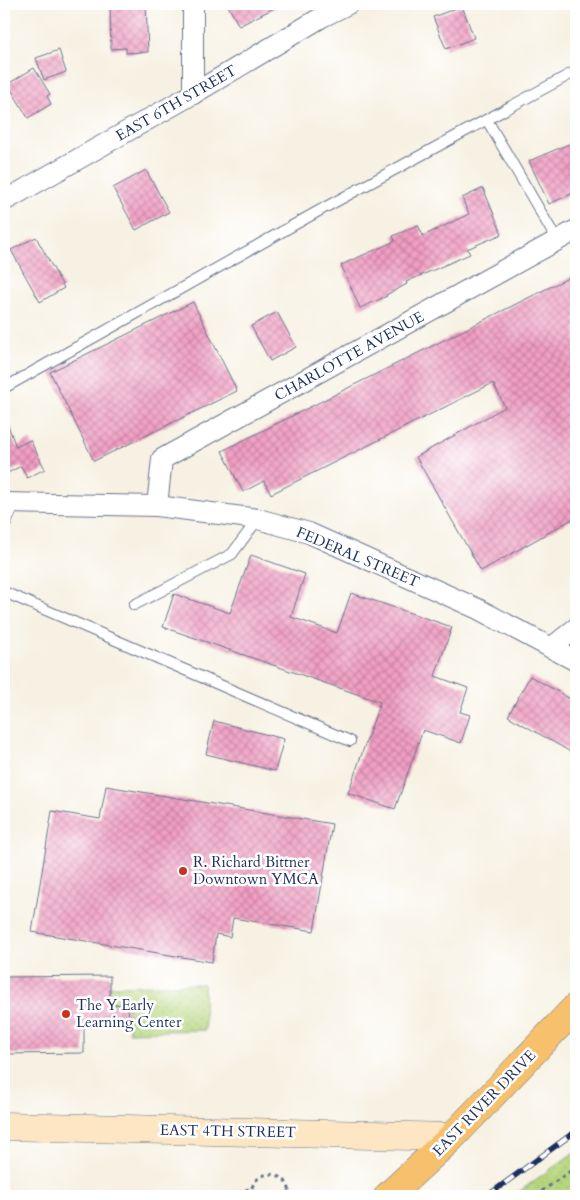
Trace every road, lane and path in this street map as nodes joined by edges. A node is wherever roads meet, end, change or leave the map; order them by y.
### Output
1 (192, 4) edge
2 (348, 4) edge
3 (576, 71) edge
4 (193, 94) junction
5 (487, 120) junction
6 (4, 201) edge
7 (576, 230) edge
8 (557, 240) junction
9 (4, 388) edge
10 (9, 503) edge
11 (157, 506) junction
12 (258, 519) junction
13 (4, 527) edge
14 (4, 592) edge
15 (134, 604) dead end
16 (576, 628) edge
17 (551, 648) junction
18 (576, 661) edge
19 (350, 741) dead end
20 (576, 1007) edge
21 (4, 1126) edge
22 (452, 1138) junction
23 (576, 1167) edge
24 (251, 1188) junction
25 (230, 1196) edge
26 (250, 1196) edge
27 (290, 1196) edge
28 (388, 1196) edge
29 (535, 1196) edge

1 - 4 street
2 - 4 street, EAST 6TH STREET
3 - 5 lane
4 - 6 street, EAST 6TH STREET
5 - 8 lane
5 - 9 lane
7 - 8 street, CHARLOTTE AVENUE
8 - 11 street, CHARLOTTE AVENUE
10 - 11 street, FEDERAL STREET
10 - 13 lane
11 - 12 street, FEDERAL STREET
12 - 15 lane
12 - 17 street, FEDERAL STREET
14 - 19 lane
16 - 17 street
17 - 18 street, FEDERAL STREET
20 - 22 main road, EAST RIVER DRIVE
21 - 22 main road, EAST 4TH STREET
22 - 28 main road, EAST RIVER DRIVE
23 - 29 path
24 - 25 path
24 - 26 path
24 - 27 path

